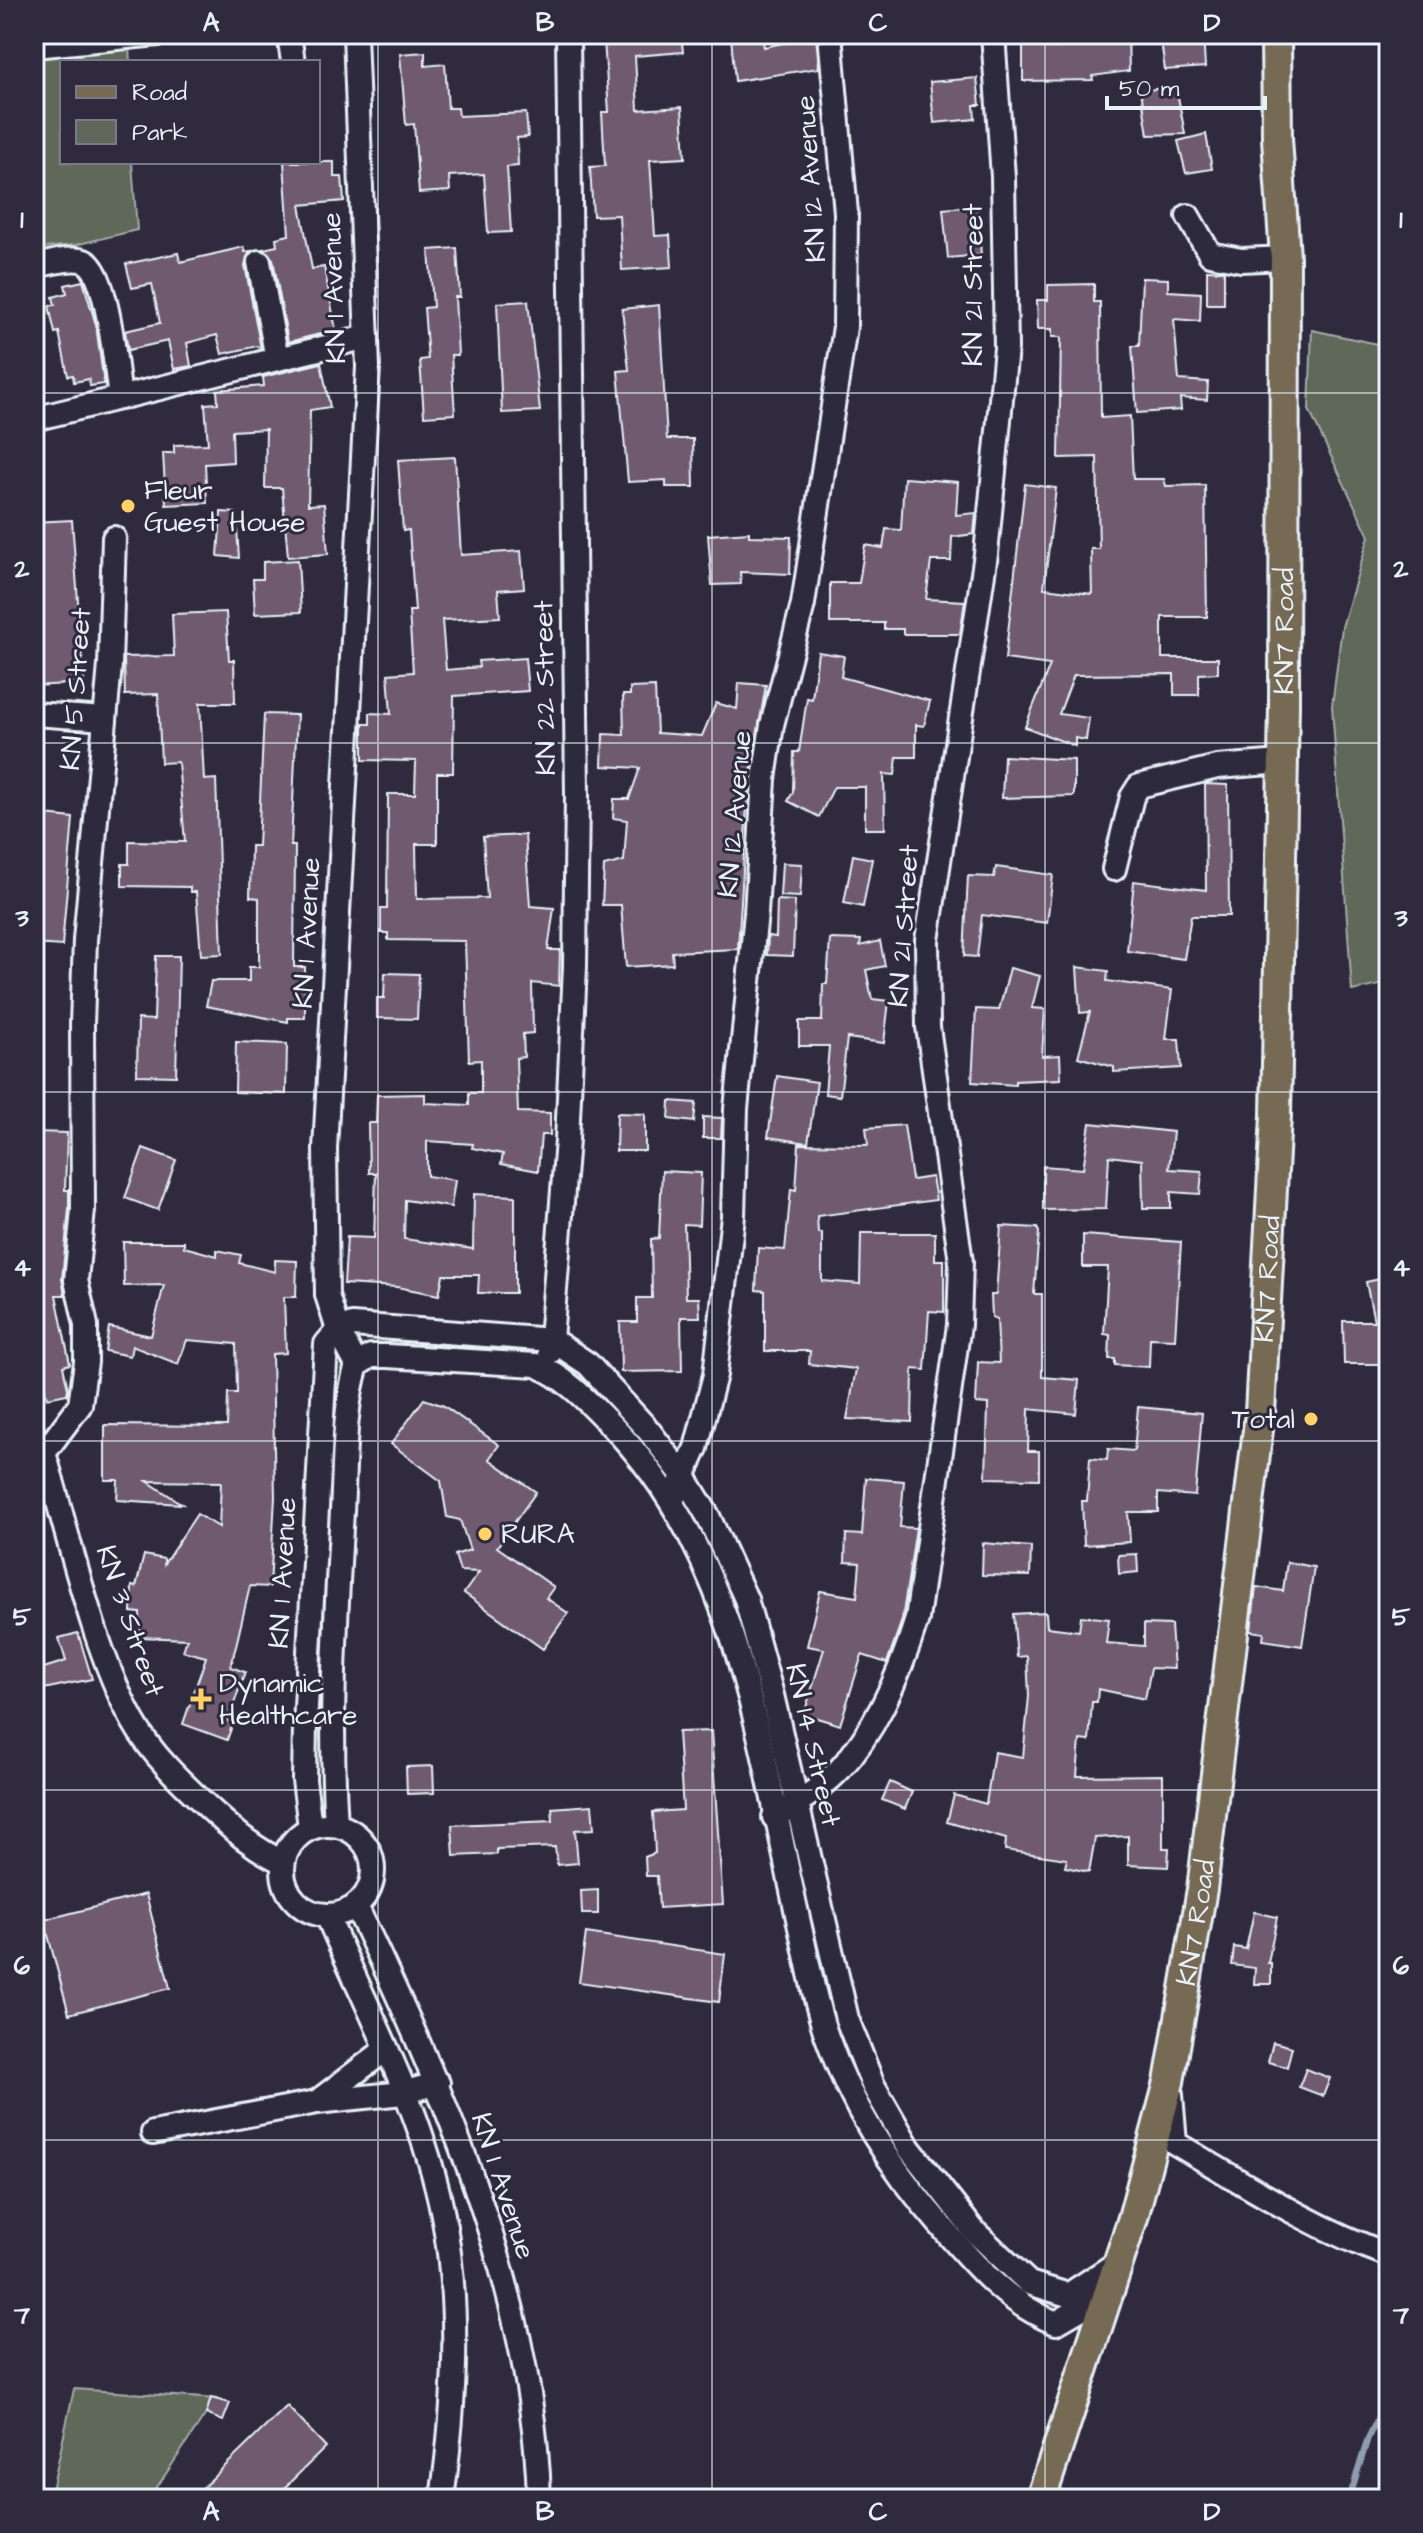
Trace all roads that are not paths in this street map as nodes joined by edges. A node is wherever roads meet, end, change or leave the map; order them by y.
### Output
1 (158, 34) edge
2 (289, 34) edge
3 (355, 34) edge
4 (568, 34) edge
5 (830, 34) edge
6 (993, 34) edge
7 (1276, 34) edge
8 (34, 46) edge
9 (293, 60) edge
10 (1188, 216) dead end
11 (1285, 258) junction
12 (259, 262) dead end
13 (34, 266) edge
14 (367, 337) junction
15 (277, 359) junction
16 (120, 398) junction
17 (34, 419) edge
18 (114, 538) dead end
19 (34, 714) edge
20 (105, 719) junction
21 (1283, 762) junction
22 (1114, 869) dead end
23 (338, 1330) junction
24 (552, 1340) junction
25 (357, 1365) junction
26 (547, 1369) junction
27 (39, 1444) edge
28 (685, 1478) junction
29 (672, 1501) junction
30 (796, 1803) junction
31 (774, 1817) junction
32 (336, 1825) junction
33 (310, 1827) junction
34 (283, 1862) junction
35 (356, 1906) junction
36 (327, 1915) junction
37 (385, 2050) junction
38 (1169, 2082) junction
39 (438, 2083) junction
40 (403, 2093) junction
41 (317, 2102) junction
42 (153, 2133) dead end
43 (1389, 2255) edge
44 (1120, 2261) junction
45 (1111, 2291) junction
46 (442, 2499) edge
47 (539, 2499) edge
48 (1041, 2499) edge

1 - 8 street
2 - 9 street
3 - 14 street, KN 1 Avenue
4 - 24 street, KN 22 Street
5 - 28 street, KN 12 Avenue
6 - 30 street, KN 21 Street
7 - 11 main road, KN7 Road
10 - 11 street
11 - 21 main road, KN7 Road
12 - 15 street
13 - 16 street
14 - 15 street
14 - 23 street, KN 1 Avenue
15 - 16 street
16 - 17 street
18 - 20 street, KN 5 Street
19 - 20 street
20 - 27 street, KN 5 Street
21 - 22 street
21 - 38 main road, KN7 Road
23 - 24 street, KN 14 Street
23 - 25 street
23 - 33 street, KN 1 Avenue
24 - 26 street, KN 22 Street
24 - 28 street, KN 14 Street
25 - 26 street, KN 14 Street
25 - 32 street, KN 1 Avenue
26 - 29 street, KN 14 Street
27 - 34 street, KN 3 Street
28 - 29 street, KN 12 Avenue
28 - 30 street, KN 14 Street
29 - 31 street, KN 14 Street
30 - 31 street, KN 21 Street
30 - 44 street, KN 14 Street
31 - 45 street, KN 14 Street
32 - 33 street
32 - 35 street
33 - 34 street
34 - 36 street
35 - 36 street
35 - 39 street, KN 1 Avenue
36 - 37 street
37 - 40 street
37 - 41 street
38 - 43 street
38 - 44 main road, KN7 Road
39 - 40 street
39 - 47 street, KN 1 Avenue
40 - 41 street
40 - 46 street
41 - 42 street
44 - 45 main road, KN7 Road
45 - 48 main road, KN7 Road

